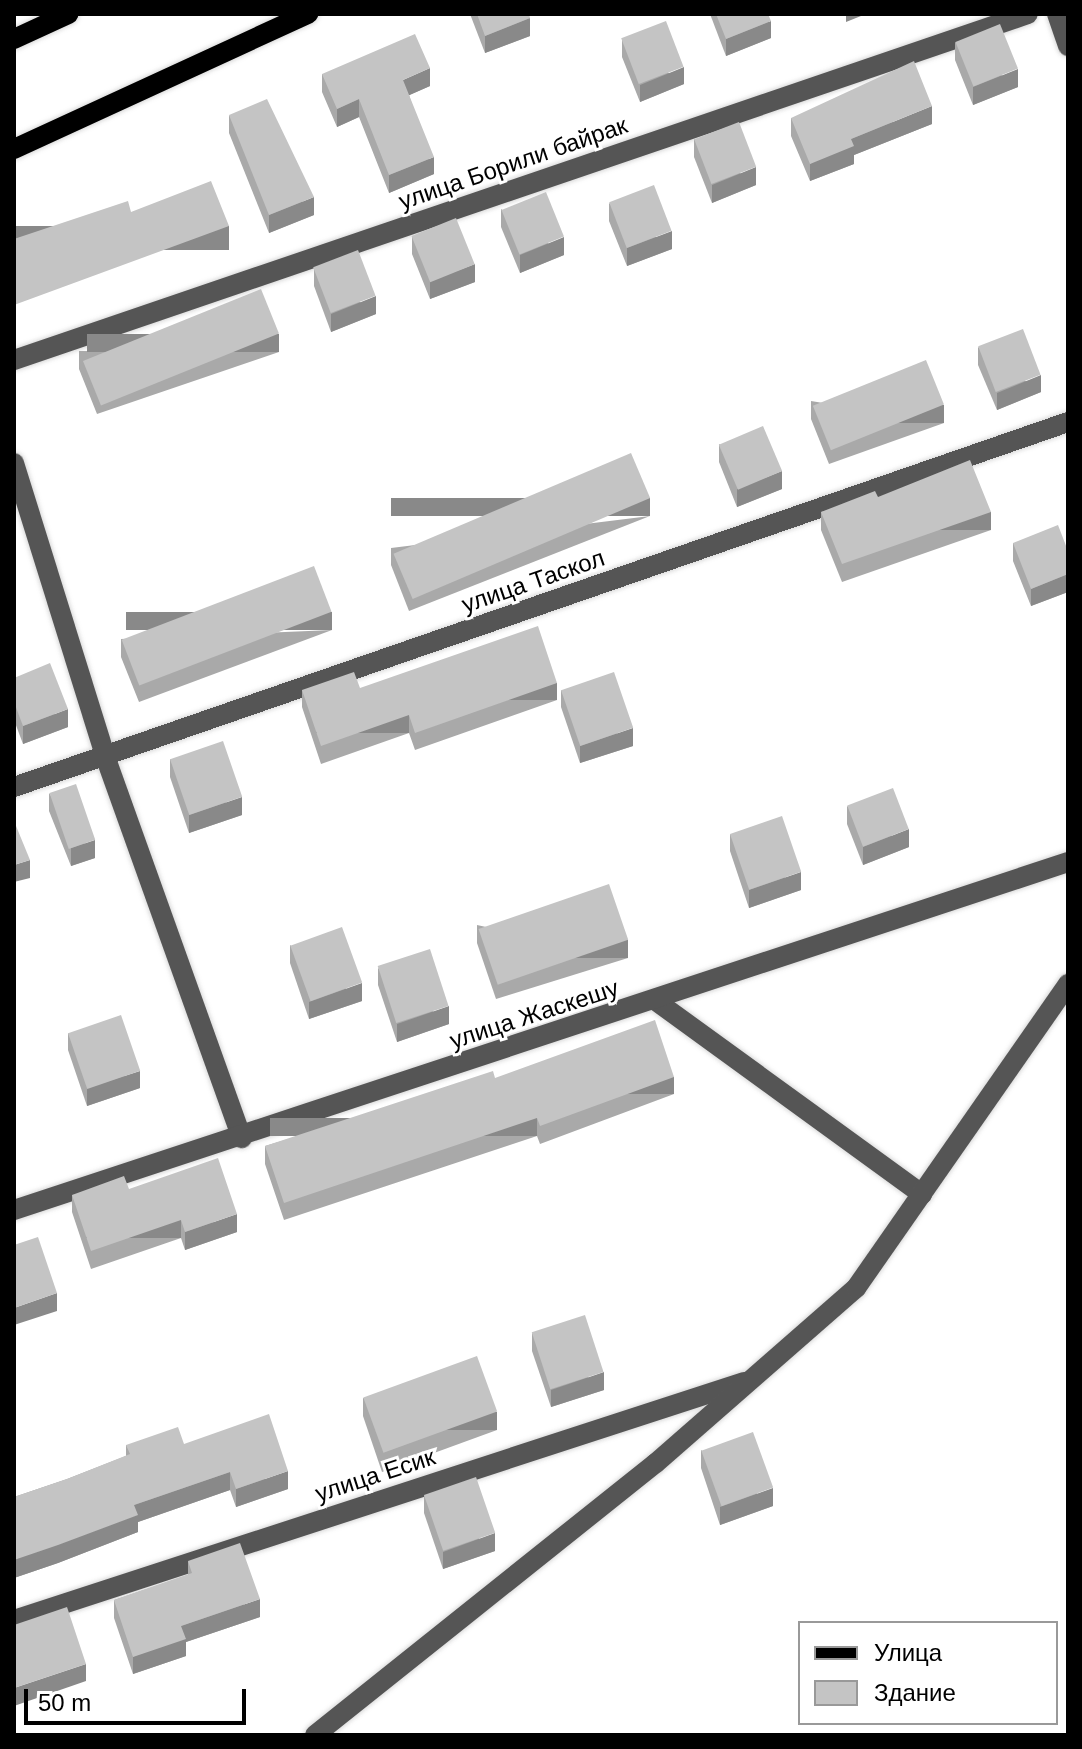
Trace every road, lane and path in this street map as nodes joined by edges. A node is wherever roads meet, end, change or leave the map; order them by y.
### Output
1 (308, 14) edge
2 (1028, 14) edge
3 (1057, 14) edge
4 (59, 16) edge
5 (14, 39) edge
6 (1068, 46) edge
7 (14, 149) edge
8 (14, 360) edge
9 (1068, 422) edge
10 (14, 463) edge
11 (105, 756) junction
12 (14, 787) edge
13 (1068, 862) edge
14 (1068, 984) edge
15 (656, 1001) junction
16 (242, 1138) junction
17 (922, 1194) junction
18 (14, 1210) edge
19 (752, 1379) junction
20 (14, 1620) edge
21 (315, 1735) edge

1 - 7 main road
2 - 8 street, улица Борили байрак
3 - 6 street
4 - 5 main road
9 - 11 street, улица Таскол
10 - 11 street
11 - 12 street, улица Таскол
11 - 16 street
13 - 15 street, улица Жаскешу
14 - 17 street
15 - 16 street, улица Жаскешу
15 - 17 street
16 - 18 street, улица Жаскешу
17 - 19 street
19 - 20 street, улица Есик
19 - 21 street

